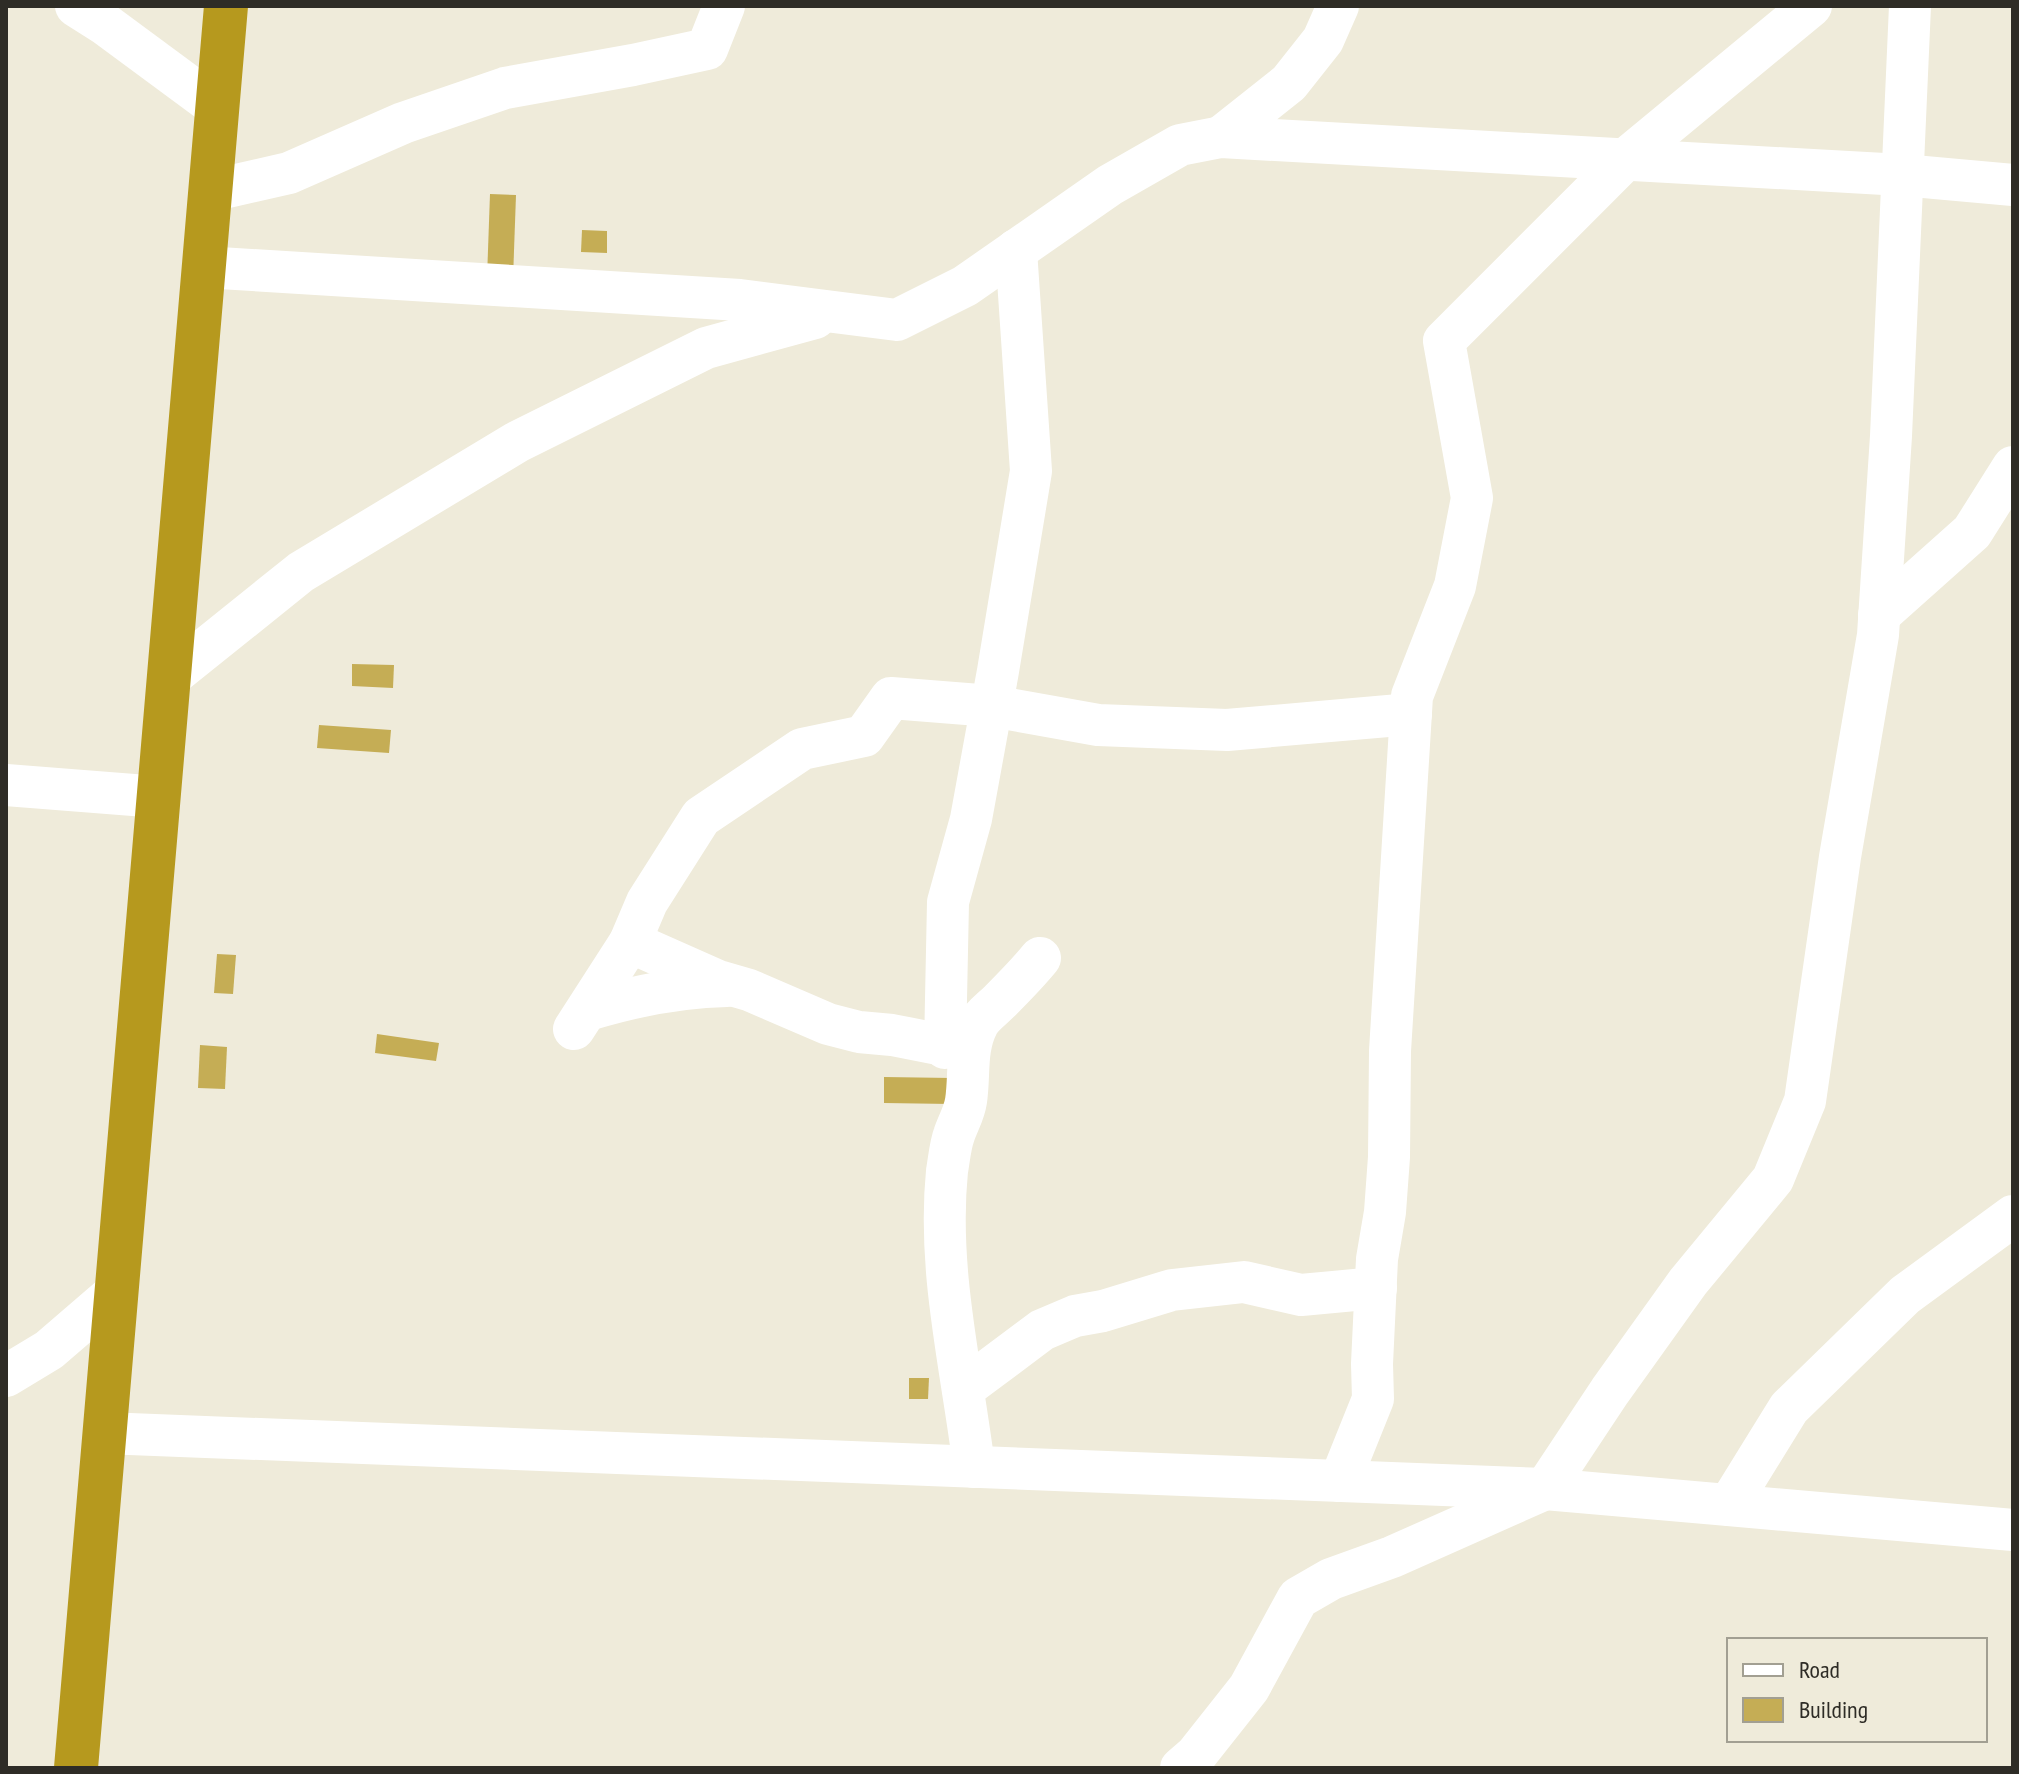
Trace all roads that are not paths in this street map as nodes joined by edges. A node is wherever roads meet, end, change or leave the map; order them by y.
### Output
1 (76, 6) edge
2 (226, 6) edge
3 (724, 6) edge
4 (1338, 6) edge
5 (1811, 6) edge
6 (1910, 6) edge
7 (217, 107) junction
8 (1221, 137) junction
9 (1627, 158) junction
10 (1902, 175) junction
11 (2013, 185) edge
12 (210, 191) junction
13 (1016, 250) junction
14 (203, 267) junction
15 (832, 313) junction
16 (2013, 467) edge
17 (1879, 615) junction
18 (169, 678) junction
19 (992, 706) junction
20 (1411, 714) junction
21 (6, 785) edge
22 (159, 797) junction
23 (630, 942) junction
24 (1040, 958) dead end
25 (732, 985) junction
26 (957, 1049) junction
27 (2013, 1216) edge
28 (1376, 1288) junction
29 (114, 1294) junction
30 (6, 1376) edge
31 (963, 1389) junction
32 (104, 1433) junction
33 (974, 1467) junction
34 (1340, 1481) junction
35 (1545, 1489) junction
36 (1729, 1505) junction
37 (2013, 1530) edge
38 (76, 1768) edge
39 (1181, 1768) edge

1 - 7 street
2 - 7 highway
3 - 12 street
4 - 8 street
5 - 9 street
6 - 10 street
7 - 12 highway
8 - 9 street
8 - 13 street
9 - 10 street
9 - 20 street
10 - 11 street
10 - 17 street
12 - 14 highway
13 - 15 street
13 - 19 street
14 - 15 street
14 - 18 highway
15 - 18 street
16 - 17 street
17 - 35 street
18 - 22 highway
19 - 20 street
19 - 23 street
19 - 26 street
20 - 28 street
21 - 22 street
22 - 29 highway
23 - 25 street
23 - 25 street
24 - 26 street
25 - 26 street
26 - 31 street
27 - 36 street
28 - 31 street
28 - 34 street
29 - 30 street
29 - 32 highway
31 - 33 street
32 - 33 street
32 - 38 highway
33 - 34 street
34 - 35 street
35 - 36 street
35 - 39 street
36 - 37 street

